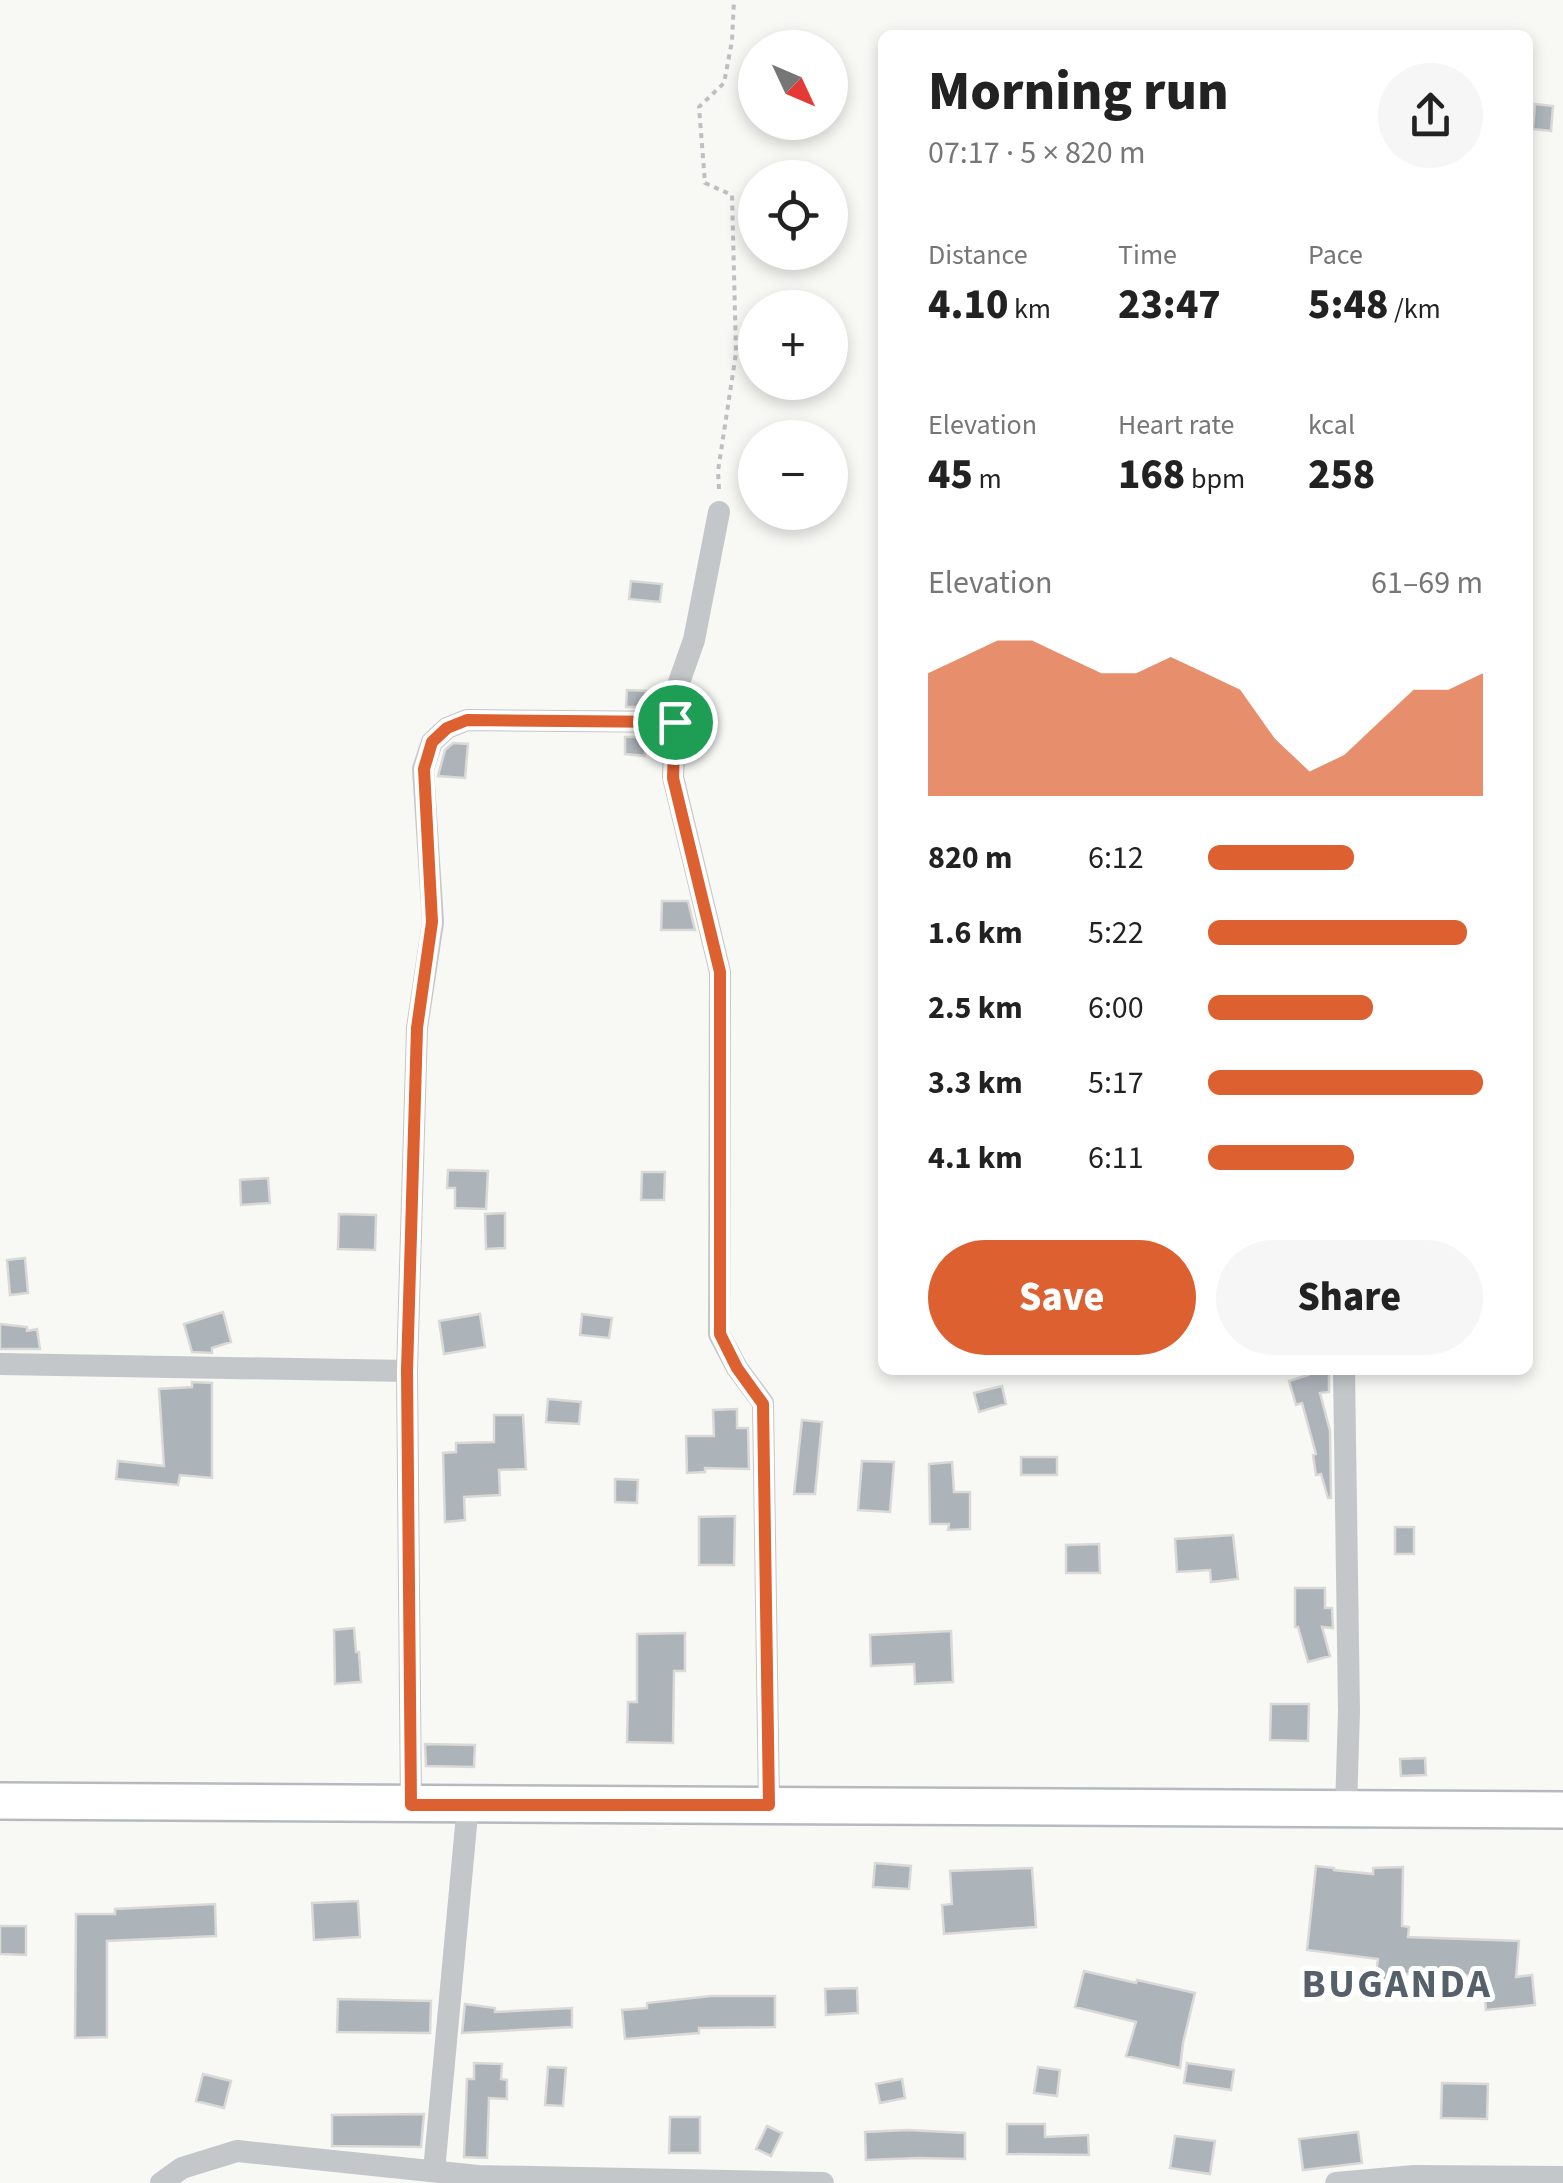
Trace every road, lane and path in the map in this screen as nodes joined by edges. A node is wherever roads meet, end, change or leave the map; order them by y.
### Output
1 (734, 0) edge
2 (719, 512) joint
3 (675, 722) junction
4 (0, 1364) edge
5 (407, 1371) junction
6 (1344, 1375) edge
7 (0, 1802) edge
8 (468, 1804) junction
9 (411, 1805) junction
10 (769, 1805) junction
11 (1346, 1808) junction
12 (1563, 1810) edge
13 (434, 2171) junction
14 (1563, 2177) edge
15 (760, 2182) edge
16 (1346, 2182) edge
17 (162, 2183) edge
18 (824, 2183) edge
19 (1336, 2183) edge

1 - 2 path
2 - 3 street
3 - 5 street
3 - 10 street
4 - 5 street
5 - 9 street
6 - 11 street
7 - 9 main road
8 - 9 main road
8 - 10 main road
8 - 13 street
10 - 11 main road
11 - 12 main road
13 - 15 street
13 - 17 street
14 - 16 street
15 - 18 street
16 - 19 street

